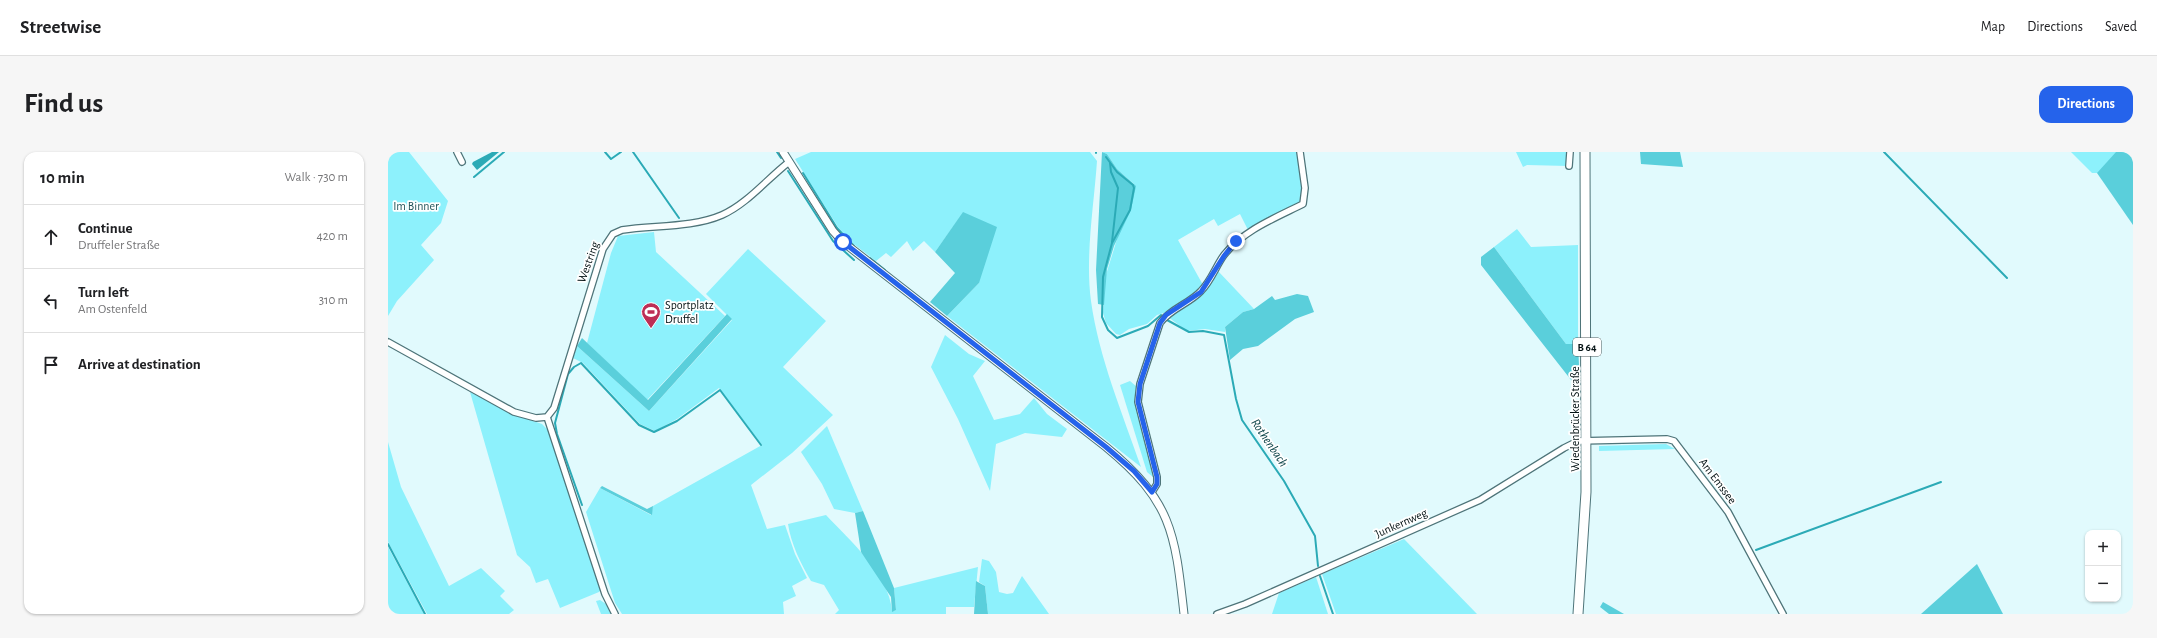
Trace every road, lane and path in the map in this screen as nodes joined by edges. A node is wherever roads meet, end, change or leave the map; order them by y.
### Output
1 (457, 152) edge
2 (783, 152) edge
3 (1300, 152) edge
4 (1570, 152) edge
5 (1585, 152) edge
6 (462, 162) dead end
7 (789, 162) junction
8 (1570, 166) dead end
9 (388, 342) edge
10 (547, 417) junction
11 (1586, 441) junction
12 (1152, 492) junction
13 (615, 614) edge
14 (1184, 614) edge
15 (1217, 614) edge
16 (1578, 614) edge
17 (1783, 614) edge

1 - 6 street
2 - 7 street
3 - 12 street
4 - 8 street
5 - 11 main road, Wiedenbrücker Straße / B 64
7 - 10 street, Westring
7 - 12 street
9 - 10 street
10 - 13 street
11 - 15 street, Junkernweg
11 - 16 main road, Wiedenbrücker Straße / B 64
11 - 17 street, Am Emssee
12 - 14 street

